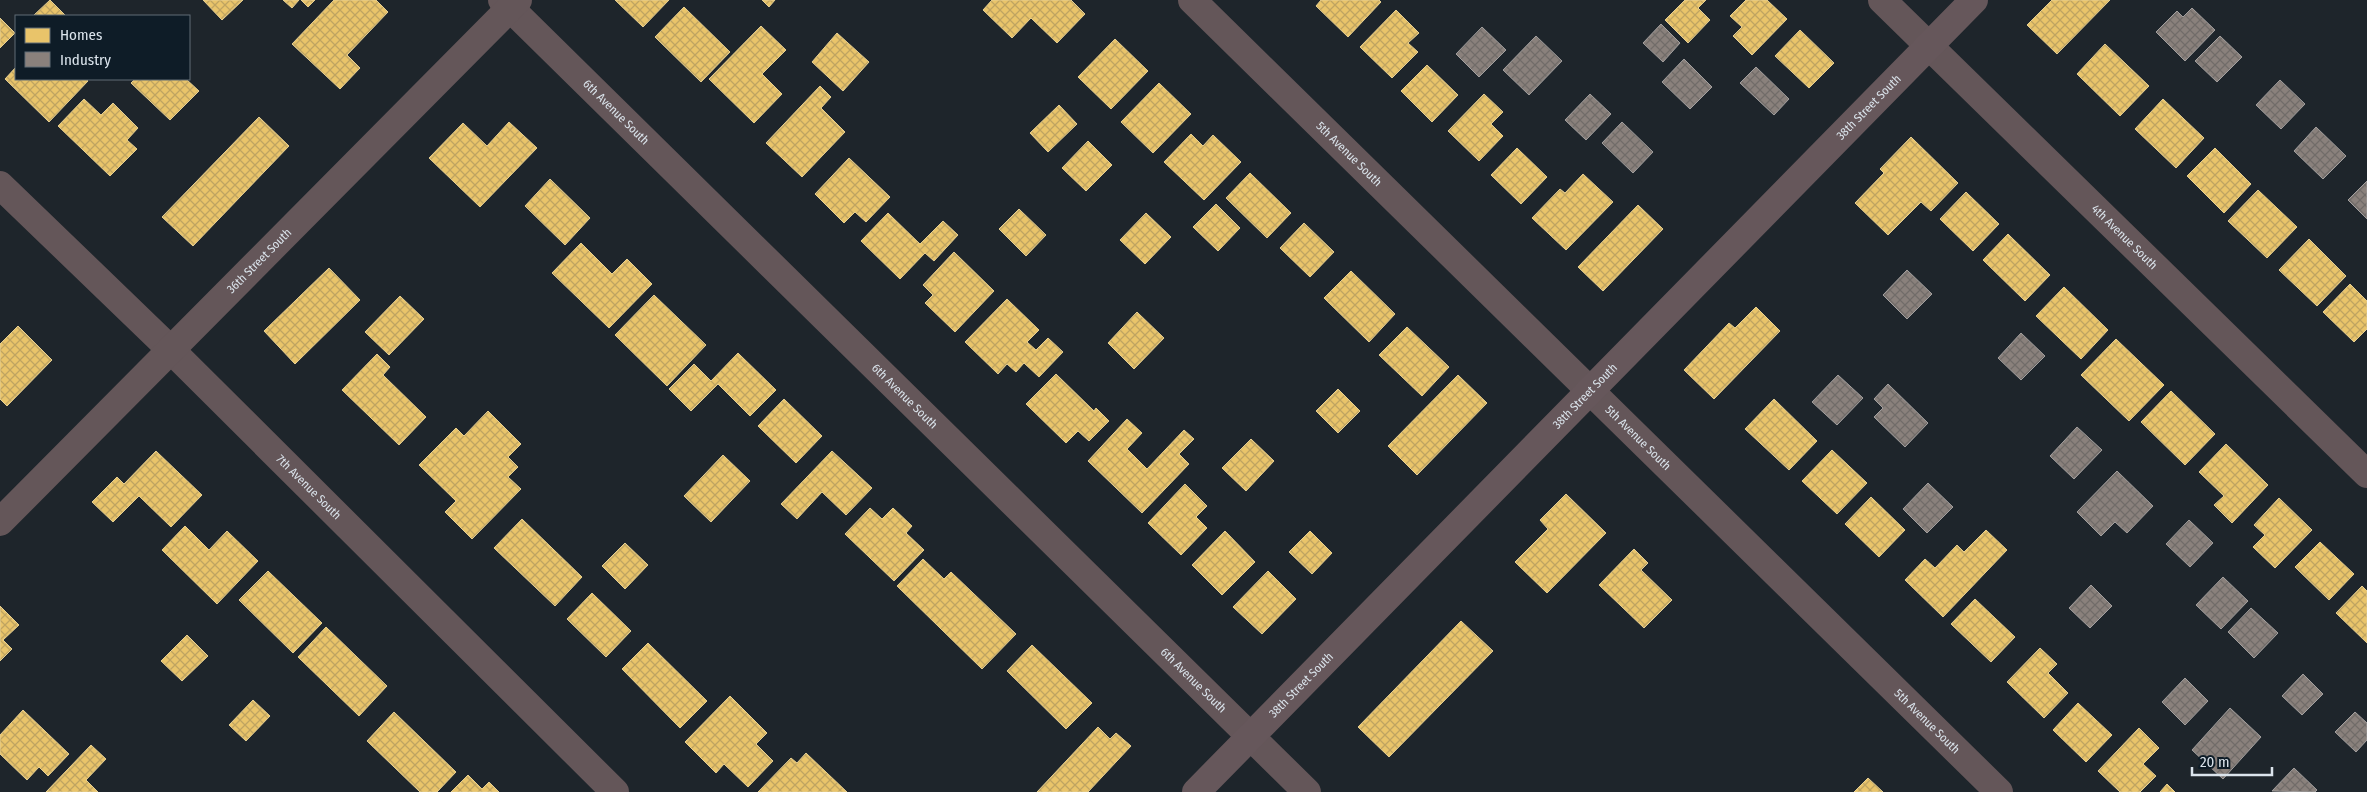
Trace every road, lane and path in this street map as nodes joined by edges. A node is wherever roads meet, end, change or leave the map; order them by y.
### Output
1 (1192, 0) edge
2 (1882, 0) edge
3 (1974, 0) edge
4 (510, 3) edge
5 (1929, 46) junction
6 (0, 185) edge
7 (170, 349) junction
8 (1591, 391) junction
9 (2367, 474) edge
10 (0, 522) edge
11 (1250, 736) junction
12 (615, 792) edge
13 (1196, 792) edge
14 (1307, 792) edge
15 (1999, 792) edge

1 - 8 street, 5th Avenue South
2 - 5 street, 4th Avenue South
3 - 5 main road, 38th Street South
4 - 7 street, 36th Street South
4 - 11 street, 6th Avenue South
5 - 8 main road, 38th Street South
5 - 9 street, 4th Avenue South
6 - 7 street, 7th Avenue South
7 - 10 street, 36th Street South
7 - 12 street, 7th Avenue South
8 - 11 main road, 38th Street South
8 - 15 street, 5th Avenue South
11 - 13 main road, 38th Street South
11 - 14 street, 6th Avenue South

